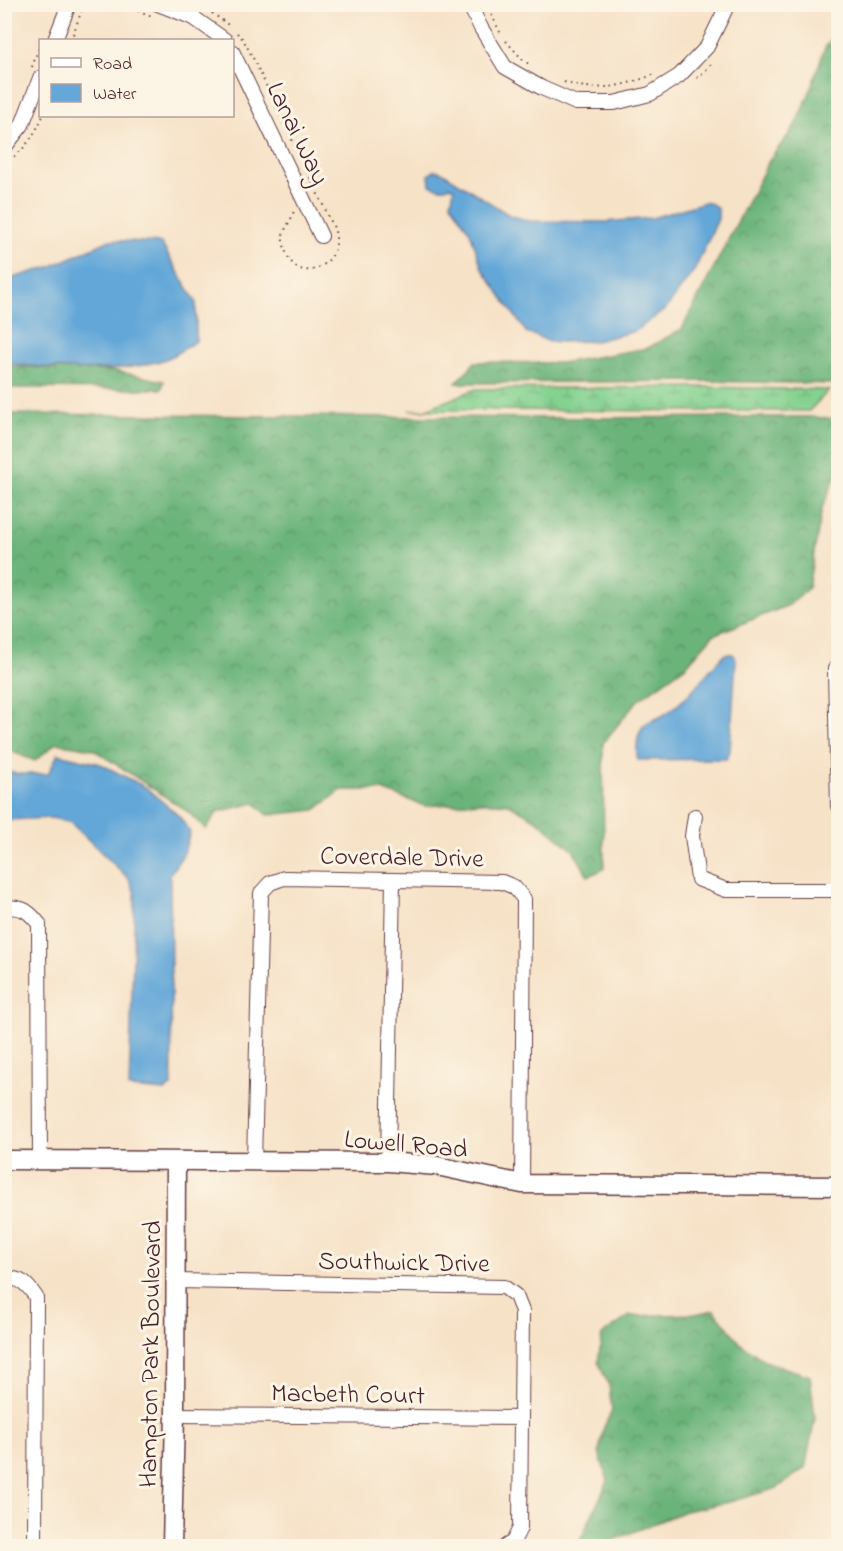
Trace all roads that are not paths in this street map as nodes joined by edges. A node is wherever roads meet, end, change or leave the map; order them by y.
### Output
1 (69, 4) edge
2 (158, 4) edge
3 (470, 4) edge
4 (728, 4) edge
5 (55, 39) edge
6 (224, 39) edge
7 (234, 55) edge
8 (39, 81) edge
9 (4, 146) edge
10 (321, 236) dead end
11 (838, 666) edge
12 (838, 806) edge
13 (695, 816) dead end
14 (393, 880) junction
15 (838, 890) edge
16 (4, 907) edge
17 (4, 1160) edge
18 (40, 1161) junction
19 (254, 1161) junction
20 (176, 1162) junction
21 (388, 1162) junction
22 (522, 1184) junction
23 (838, 1186) edge
24 (4, 1278) edge
25 (176, 1281) junction
26 (175, 1415) junction
27 (521, 1418) junction
28 (35, 1546) edge
29 (172, 1546) edge
30 (506, 1546) edge

1 - 5 street
2 - 6 street
3 - 4 street
7 - 10 street, Lanai Way
8 - 9 street
11 - 12 street
13 - 15 street
14 - 19 street, Coverdale Drive
14 - 21 street
14 - 22 street, Coverdale Drive
16 - 18 street
17 - 18 street, Lowell Road
18 - 20 street, Lowell Road
19 - 20 street, Lowell Road
19 - 21 street, Lowell Road
20 - 25 street, Hampton Park Boulevard
21 - 22 street, Lowell Road
22 - 23 street, Lowell Road
24 - 28 street
25 - 26 street, Hampton Park Boulevard
25 - 27 street, Southwick Drive
26 - 27 street, Macbeth Court
26 - 29 street, Hampton Park Boulevard
27 - 30 street, Southwick Drive

